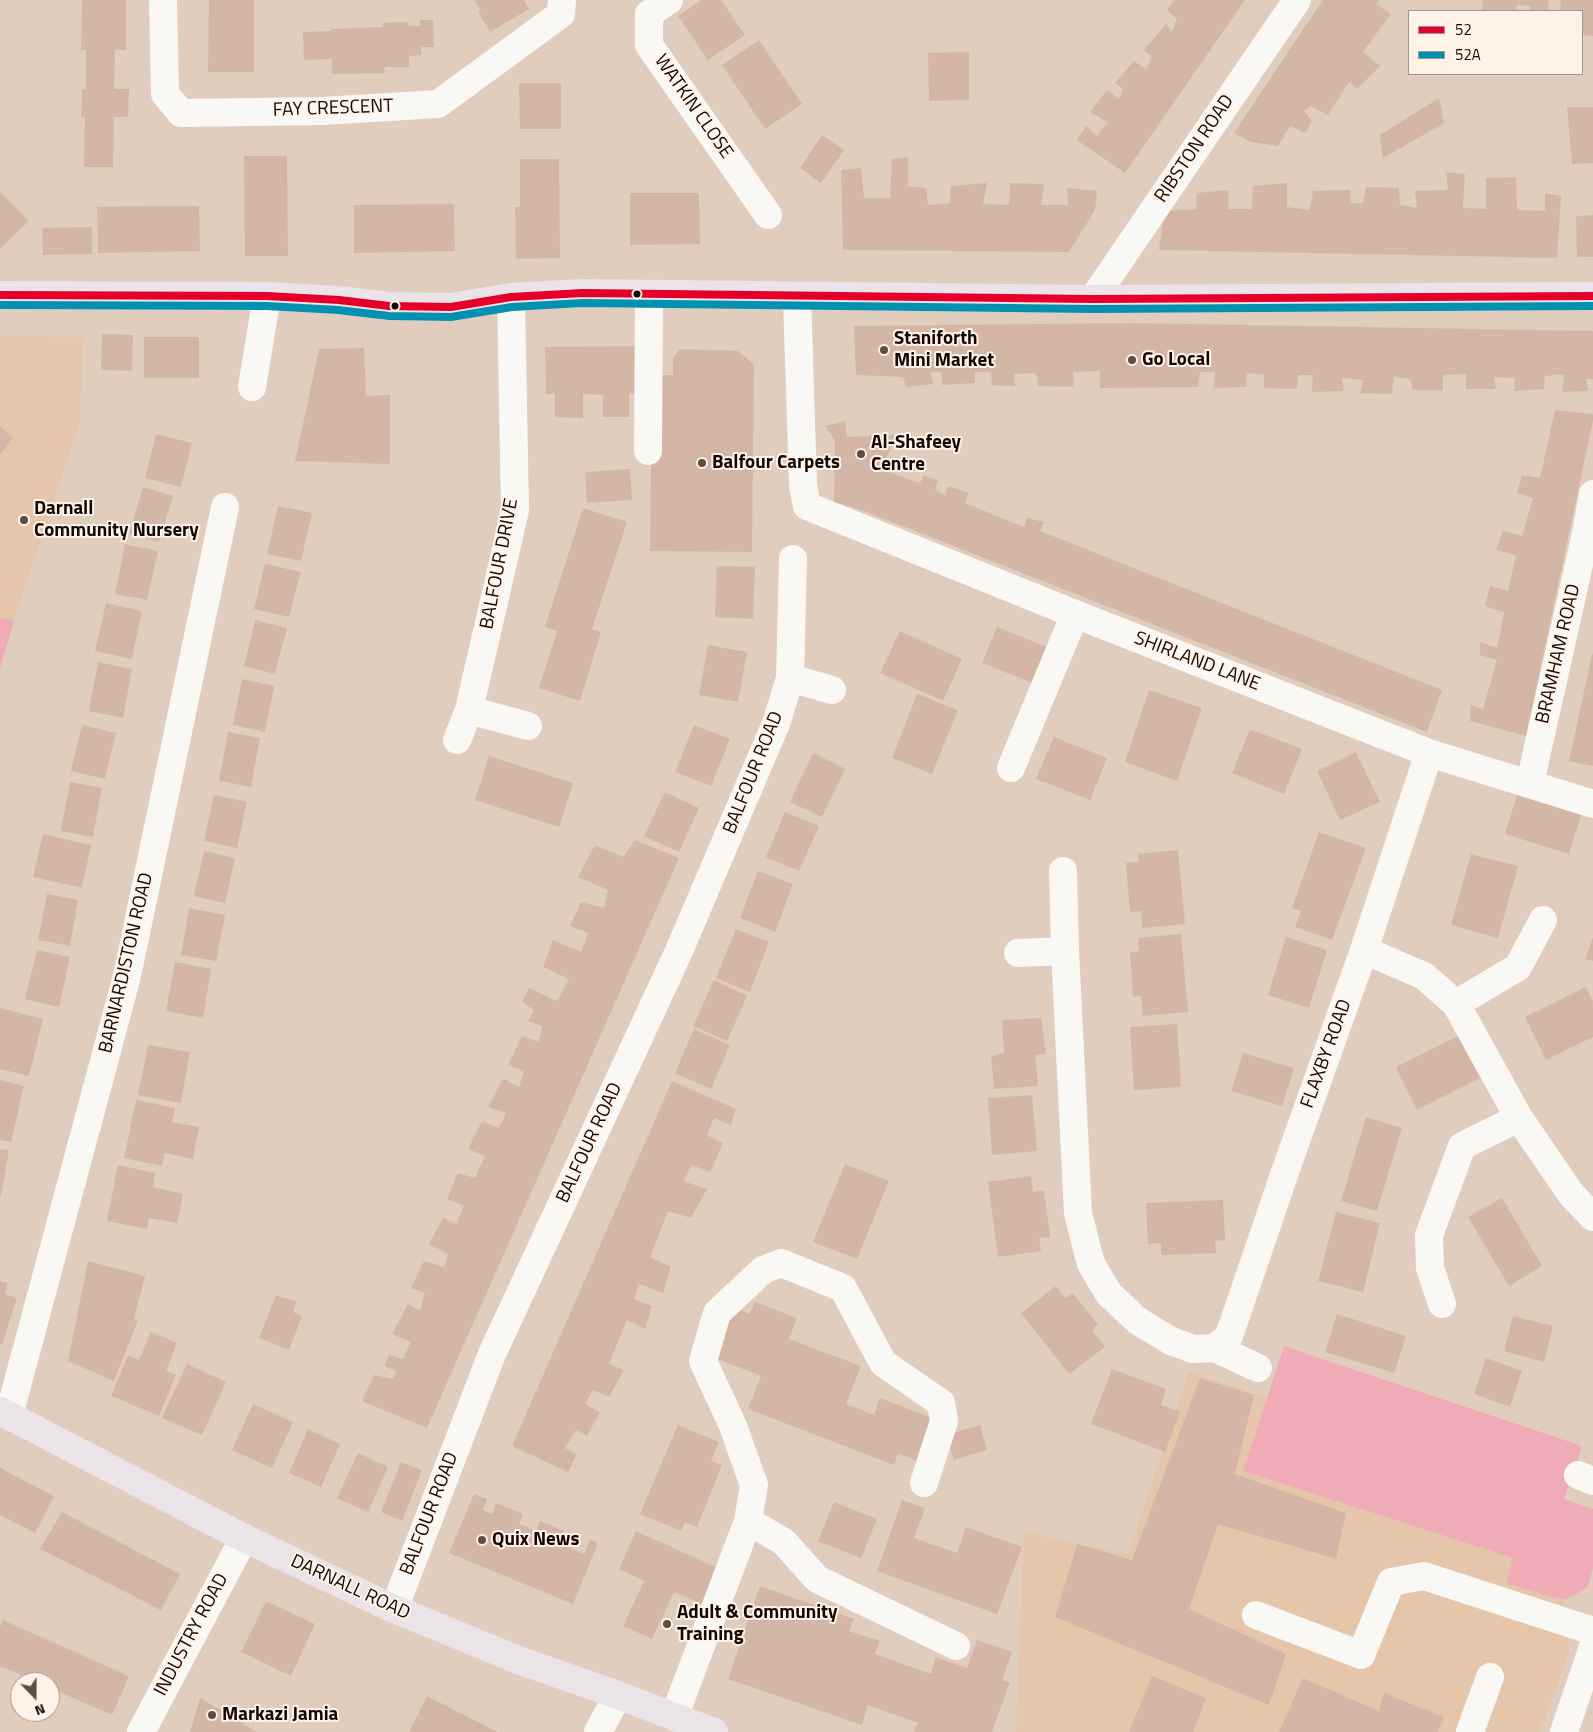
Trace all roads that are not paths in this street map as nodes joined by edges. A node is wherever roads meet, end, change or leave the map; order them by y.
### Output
1 (163, 0) edge
2 (562, 0) edge
3 (669, 0) edge
4 (1297, 0) edge
5 (768, 215) dead end
6 (649, 294) junction
7 (0, 295) edge
8 (267, 296) junction
9 (797, 296) junction
10 (1593, 296) edge
11 (512, 297) junction
12 (1093, 299) junction
13 (252, 387) dead end
14 (648, 451) dead end
15 (1593, 494) edge
16 (225, 507) dead end
17 (1590, 534) edge
18 (793, 559) dead end
19 (1075, 614) junction
20 (790, 678) junction
21 (832, 690) dead end
22 (469, 710) junction
23 (528, 726) dead end
24 (457, 740) dead end
25 (1429, 753) junction
26 (1011, 768) dead end
27 (1530, 783) junction
28 (1593, 804) edge
29 (1063, 871) dead end
30 (1542, 920) dead end
31 (1364, 950) junction
32 (1065, 951) junction
33 (1018, 953) dead end
34 (1456, 1004) junction
35 (1519, 1118) junction
36 (1593, 1217) edge
37 (1442, 1304) dead end
38 (1215, 1348) junction
39 (1258, 1368) dead end
40 (4, 1413) edge
41 (924, 1484) dead end
42 (748, 1521) junction
43 (244, 1538) junction
44 (394, 1609) junction
45 (1256, 1615) dead end
46 (1593, 1631) edge
47 (956, 1646) dead end
48 (1593, 1647) edge
49 (1490, 1677) dead end
50 (618, 1695) junction
51 (674, 1717) junction
52 (141, 1732) edge
53 (598, 1732) edge
54 (714, 1732) edge
55 (1470, 1732) edge
56 (1564, 1732) edge

1 - 2 street, FAY CRESCENT
3 - 5 street, WATKIN CLOSE
4 - 12 street, RIBSTON ROAD
6 - 9 main road
6 - 11 main road
6 - 14 street
7 - 8 main road
8 - 11 main road
8 - 13 street
9 - 12 main road
9 - 19 street, SHIRLAND LANE
10 - 12 main road
11 - 22 street, BALFOUR DRIVE
15 - 17 street, BRAMHAM ROAD
16 - 40 street, BARNARDISTON ROAD
17 - 27 street, BRAMHAM ROAD
18 - 20 street, BALFOUR ROAD
19 - 25 street, SHIRLAND LANE
19 - 26 street
20 - 21 street
20 - 44 street, BALFOUR ROAD
22 - 23 street
22 - 24 street, BALFOUR DRIVE
25 - 27 street, SHIRLAND LANE
25 - 31 street, FLAXBY ROAD
27 - 28 street, SHIRLAND LANE
29 - 32 street
30 - 34 street
31 - 34 street
31 - 38 street, FLAXBY ROAD
32 - 33 street
32 - 38 street
34 - 35 street
35 - 36 street
35 - 37 street
38 - 39 street
40 - 43 main road, DARNALL ROAD
41 - 42 street
42 - 47 street
42 - 51 street
43 - 44 main road, DARNALL ROAD
43 - 52 street, INDUSTRY ROAD
44 - 50 main road, DARNALL ROAD
45 - 46 street
48 - 56 street
49 - 55 street
50 - 51 main road, DARNALL ROAD
50 - 53 street
51 - 54 main road, DARNALL ROAD

